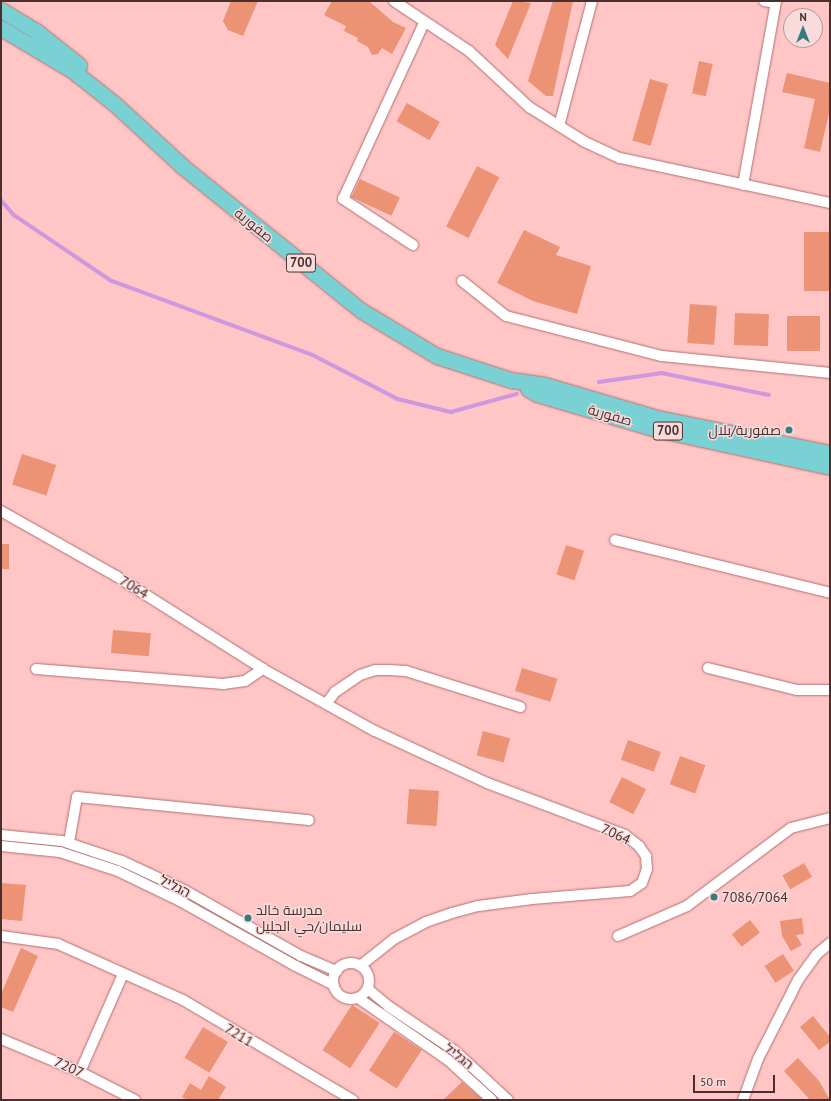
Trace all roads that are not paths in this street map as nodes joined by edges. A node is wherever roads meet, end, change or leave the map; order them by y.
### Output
1 (394, 1) edge
2 (592, 1) edge
3 (764, 1) edge
4 (776, 2) edge
5 (1, 10) edge
6 (424, 23) junction
7 (1, 28) edge
8 (116, 106) junction
9 (558, 126) junction
10 (743, 185) junction
11 (830, 203) edge
12 (413, 245) dead end
13 (462, 281) dead end
14 (830, 373) edge
15 (511, 380) junction
16 (830, 452) edge
17 (830, 467) edge
18 (1, 511) edge
19 (615, 540) dead end
20 (830, 593) edge
21 (708, 668) dead end
22 (36, 669) dead end
23 (263, 669) junction
24 (830, 690) edge
25 (326, 704) junction
26 (520, 707) dead end
27 (830, 818) edge
28 (309, 820) dead end
29 (1, 835) edge
30 (69, 842) junction
31 (1, 846) edge
32 (1, 936) edge
33 (618, 936) dead end
34 (830, 943) edge
35 (360, 966) junction
36 (337, 971) junction
37 (123, 974) junction
38 (334, 985) junction
39 (368, 989) junction
40 (358, 998) junction
41 (1, 1039) edge
42 (80, 1072) junction
43 (135, 1100) edge
44 (353, 1100) edge
45 (492, 1100) edge
46 (508, 1100) edge
47 (743, 1100) edge

1 - 6 street
2 - 9 street
3 - 4 street
4 - 10 street
5 - 8 main road, 700
6 - 9 street
6 - 12 street
7 - 8 main road, 700
8 - 15 main road, صفورية / 700
9 - 10 street
10 - 11 street
13 - 14 street
15 - 16 main road, صفورية / 700
15 - 17 main road, صفورية / 700
18 - 23 street, 7064
19 - 20 street
21 - 24 street
22 - 23 street
23 - 25 street, 7064
25 - 26 street
25 - 35 street, 7064
27 - 33 street
28 - 30 street
29 - 30 street, הגליל
30 - 36 street, הגליל
31 - 38 street, הגליל
32 - 37 street, 7211
34 - 47 street
35 - 36 street
35 - 39 street
36 - 38 street
37 - 42 street
37 - 44 street, 7211
38 - 40 street
39 - 40 street
39 - 46 street, הגליל
40 - 45 street, הגליל
41 - 42 street, 7207
42 - 43 street, 7207

